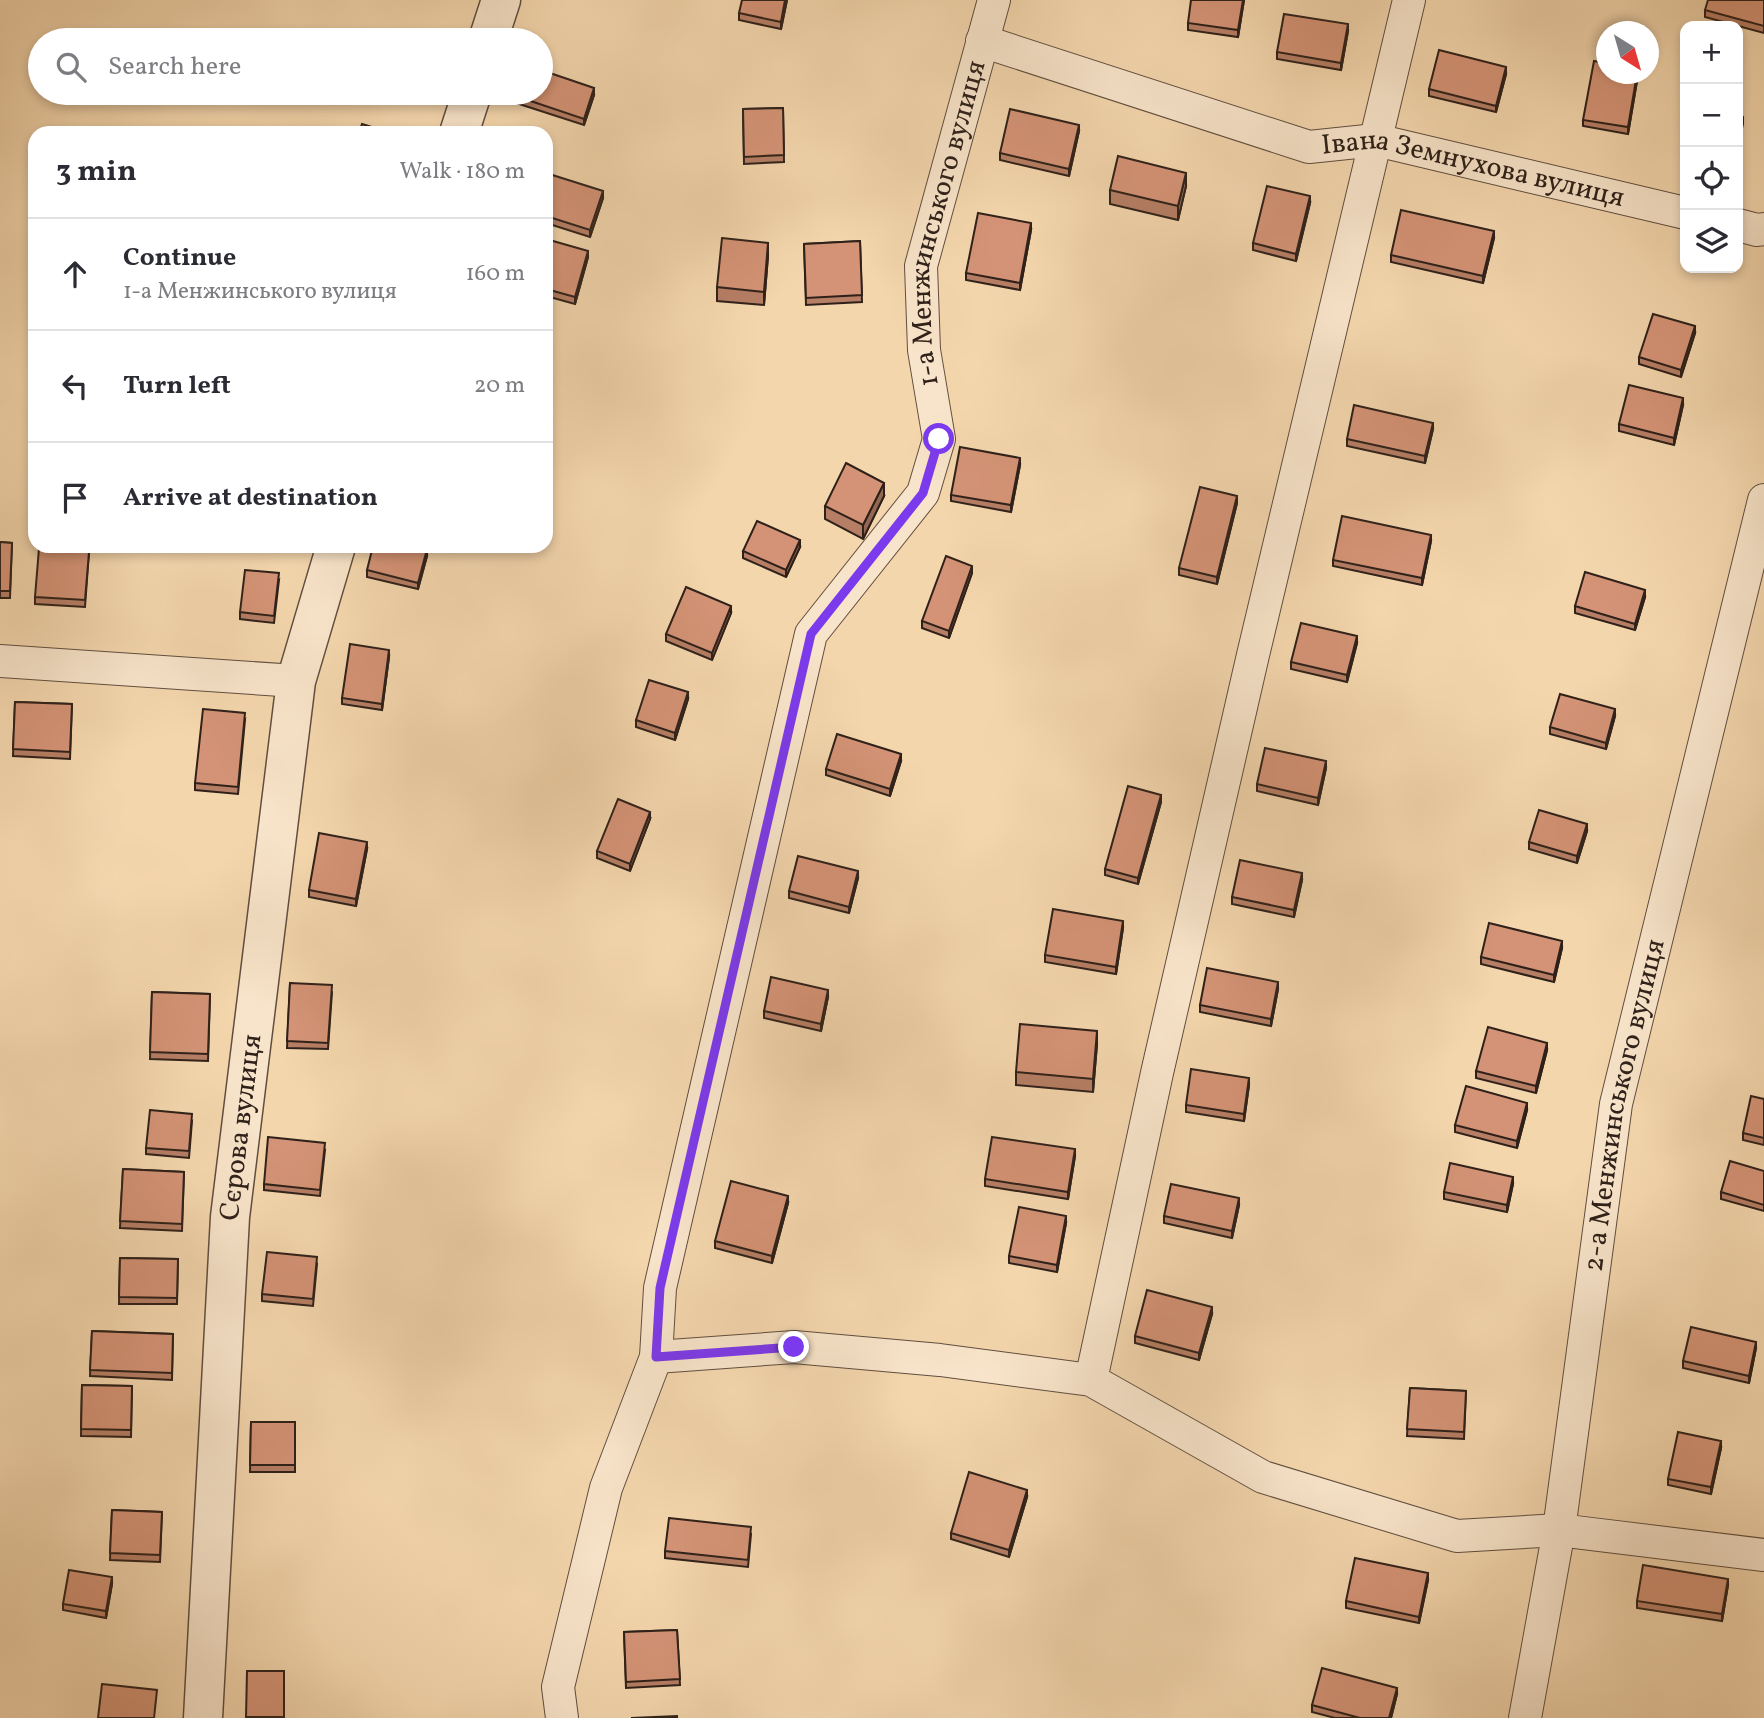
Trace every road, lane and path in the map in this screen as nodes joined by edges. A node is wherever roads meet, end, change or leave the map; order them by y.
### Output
1 (501, 0) edge
2 (1409, 0) edge
3 (986, 3) edge
4 (492, 28) edge
5 (982, 41) junction
6 (468, 105) edge
7 (461, 126) edge
8 (1376, 141) junction
9 (1680, 212) edge
10 (1743, 226) edge
11 (1764, 229) edge
12 (1764, 500) edge
13 (334, 553) edge
14 (0, 661) edge
15 (296, 681) junction
16 (656, 1357) junction
17 (1091, 1380) junction
18 (1559, 1530) junction
19 (1764, 1555) edge
20 (203, 1718) edge
21 (562, 1718) edge
22 (1525, 1718) edge

1 - 4 street
2 - 8 street
3 - 5 street, 1-а Менжинського вулиця
5 - 8 street, Івана Земнухова вулиця
5 - 16 street, 1-а Менжинського вулиця
6 - 7 street
8 - 9 street, Івана Земнухова вулиця
8 - 17 street
10 - 11 street
12 - 18 street, 2-а Менжинського вулиця
13 - 15 street, Сєрова вулиця
14 - 15 street
15 - 20 street, Сєрова вулиця
16 - 17 street
16 - 21 street, 1-а Менжинського вулиця
17 - 18 street
18 - 19 street
18 - 22 street, 2-а Менжинського вулиця

